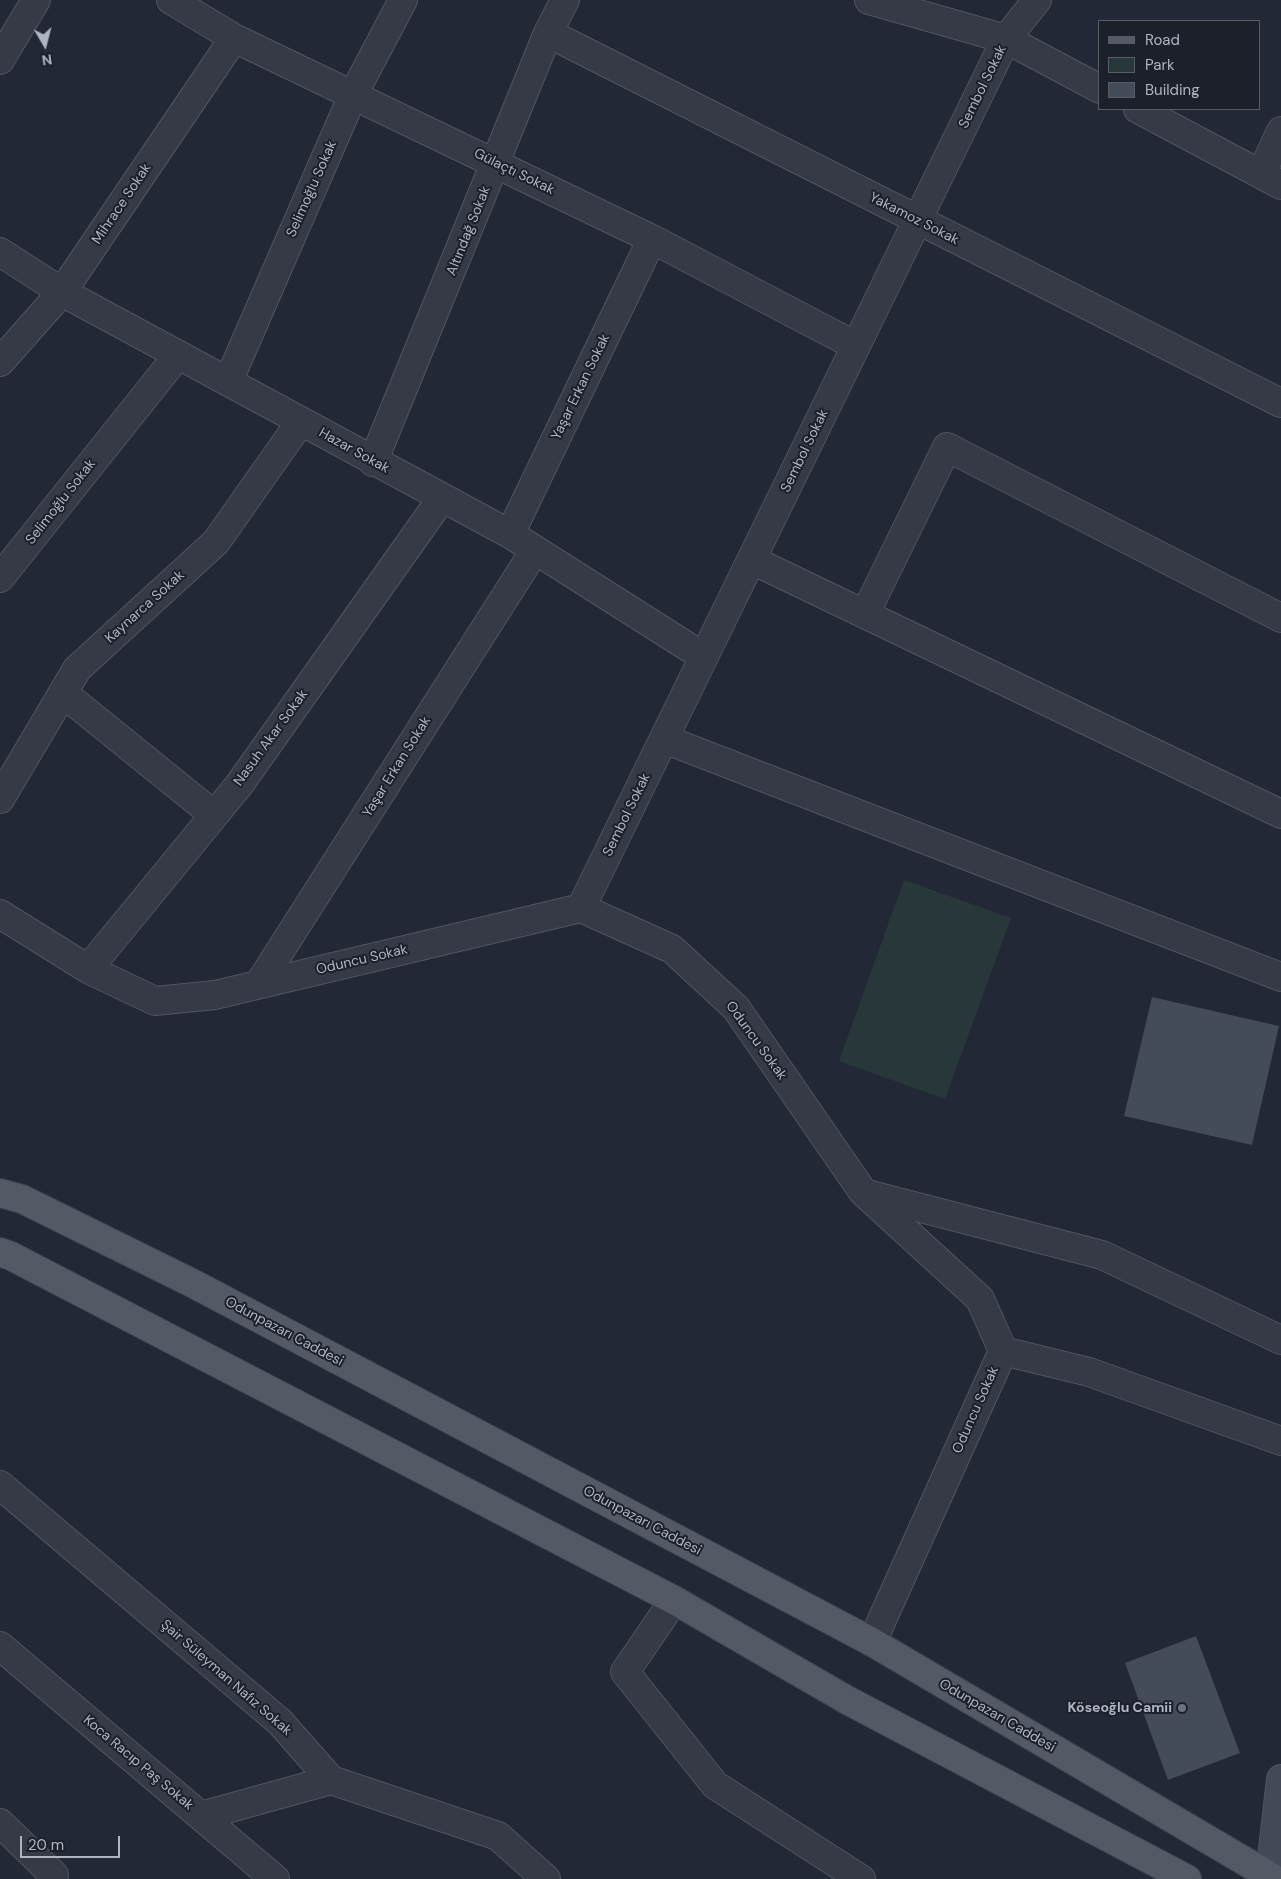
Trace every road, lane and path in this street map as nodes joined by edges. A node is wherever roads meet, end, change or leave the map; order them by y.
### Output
1 (36, 0) edge
2 (171, 0) edge
3 (403, 0) edge
4 (566, 0) edge
5 (869, 0) edge
6 (1037, 0) edge
7 (548, 33) junction
8 (234, 38) junction
9 (1006, 39) junction
10 (0, 60) edge
11 (1098, 88) edge
12 (353, 95) junction
13 (1140, 110) edge
14 (1281, 131) edge
15 (497, 163) junction
16 (1271, 179) edge
17 (917, 221) junction
18 (652, 239) junction
19 (0, 252) edge
20 (62, 292) junction
21 (856, 346) junction
22 (178, 355) junction
23 (0, 362) edge
24 (228, 382) junction
25 (1281, 403) edge
26 (301, 421) junction
27 (373, 462) junction
28 (442, 498) junction
29 (510, 534) junction
30 (535, 550) junction
31 (752, 560) junction
32 (0, 578) edge
33 (864, 614) junction
34 (1281, 618) edge
35 (704, 657) junction
36 (63, 693) junction
37 (664, 738) junction
38 (0, 799) edge
39 (1281, 814) edge
40 (214, 815) junction
41 (582, 908) junction
42 (0, 914) edge
43 (88, 969) junction
44 (1281, 978) edge
45 (260, 984) junction
46 (0, 1192) edge
47 (863, 1192) junction
48 (0, 1252) edge
49 (1281, 1340) edge
50 (1003, 1351) junction
51 (1281, 1441) edge
52 (0, 1485) edge
53 (674, 1600) junction
54 (872, 1642) junction
55 (0, 1646) edge
56 (1281, 1779) edge
57 (331, 1780) junction
58 (201, 1816) junction
59 (0, 1823) edge
60 (1272, 1875) edge
61 (51, 1879) edge
62 (275, 1879) edge
63 (546, 1879) edge
64 (861, 1879) edge
65 (1187, 1879) edge

1 - 10 street
2 - 8 street, Gülaçtı Sokak
3 - 12 street, Selimoğlu Sokak
4 - 7 street, Altındağ Sokak
5 - 9 street
6 - 9 street, Sembol Sokak
7 - 15 street, Altındağ Sokak
7 - 17 street, Yakamoz Sokak
8 - 12 street, Gülaçtı Sokak
8 - 20 street, Mihrace Sokak
9 - 11 street
9 - 17 street, Sembol Sokak
12 - 15 street, Gülaçtı Sokak
12 - 24 street, Selimoğlu Sokak
13 - 16 street
14 - 16 street
15 - 18 street, Gülaçtı Sokak
15 - 27 street, Altındağ Sokak
17 - 21 street, Sembol Sokak
17 - 25 street, Yakamoz Sokak
18 - 21 street, Gülaçtı Sokak
18 - 29 street, Yaşar Erkan Sokak
19 - 20 street, Hazar Sokak
20 - 22 street, Hazar Sokak
20 - 23 street, Mihrace Sokak
21 - 31 street, Sembol Sokak
22 - 24 street, Hazar Sokak
22 - 32 street, Selimoğlu Sokak
24 - 26 street, Hazar Sokak
26 - 27 street, Hazar Sokak
26 - 36 street, Kaynarca Sokak
27 - 28 street, Hazar Sokak
28 - 29 street, Hazar Sokak
28 - 40 street, Nasuh Akar Sokak
29 - 30 street, Hazar Sokak
30 - 35 street, Hazar Sokak
30 - 45 street, Yaşar Erkan Sokak
31 - 33 street
31 - 35 street, Sembol Sokak
33 - 34 street
33 - 39 street
35 - 37 street, Sembol Sokak
36 - 38 street, Kaynarca Sokak
36 - 40 street
37 - 41 street, Sembol Sokak
37 - 44 street
40 - 43 street, Nasuh Akar Sokak
41 - 45 street, Oduncu Sokak
41 - 47 street, Oduncu Sokak
42 - 43 street, Oduncu Sokak
43 - 45 street, Oduncu Sokak
46 - 54 main road, Odunpazarı Caddesi
47 - 49 street
47 - 50 street, Oduncu Sokak
48 - 53 main road
50 - 51 street
50 - 54 street, Oduncu Sokak
52 - 57 street, Şair Süleyman Nafız Sokak
53 - 64 street
53 - 65 main road
54 - 60 main road, Odunpazarı Caddesi
55 - 58 street, Koca Racıp Paş Sokak
56 - 60 main road
57 - 58 street
57 - 63 street
58 - 62 street, Koca Racıp Paş Sokak
59 - 61 street

